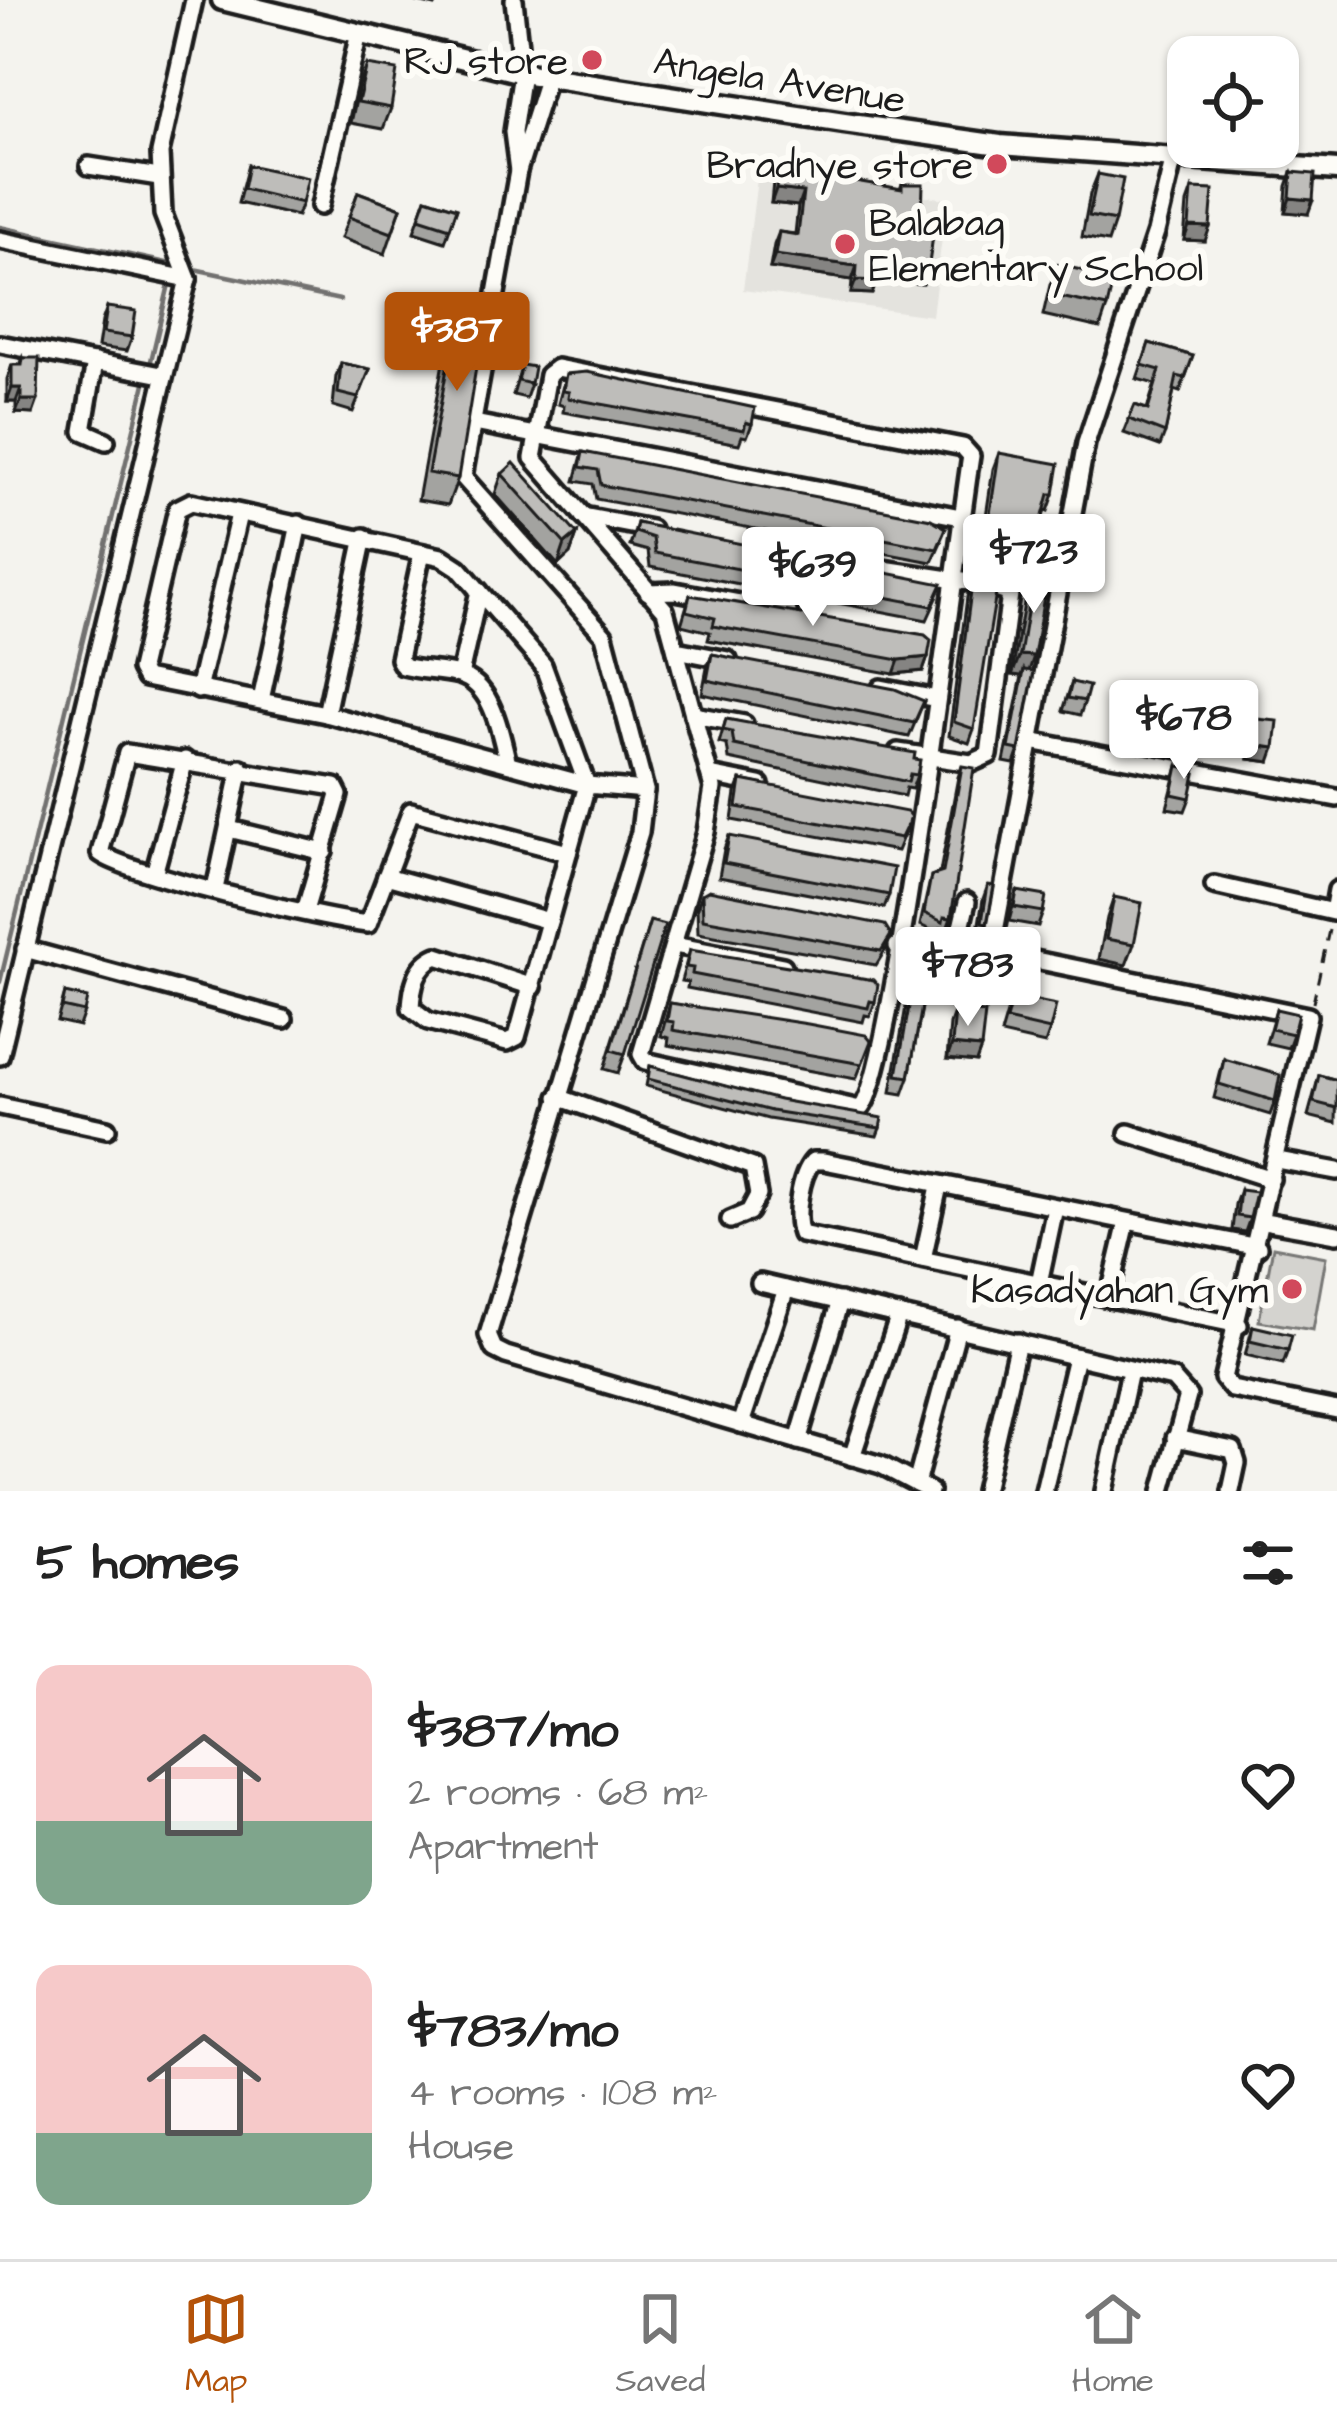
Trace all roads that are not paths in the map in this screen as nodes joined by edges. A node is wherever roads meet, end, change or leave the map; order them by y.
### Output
1 (194, 0) edge
2 (222, 0) edge
3 (514, 0) edge
4 (281, 7) edge
5 (359, 33) junction
6 (522, 73) junction
7 (548, 76) junction
8 (1167, 157) edge
9 (89, 166) dead end
10 (1299, 167) edge
11 (1172, 168) edge
12 (1337, 170) edge
13 (518, 171) junction
14 (159, 177) junction
15 (320, 206) dead end
16 (0, 240) edge
17 (188, 279) junction
18 (0, 344) edge
19 (94, 362) junction
20 (162, 375) junction
21 (474, 423) junction
22 (537, 436) junction
23 (106, 441) dead end
24 (239, 514) junction
25 (583, 517) junction
26 (961, 517) junction
27 (299, 524) junction
28 (676, 533) edge
29 (364, 537) junction
30 (422, 553) junction
31 (791, 554) edge
32 (952, 584) junction
33 (479, 591) junction
34 (648, 592) junction
35 (810, 616) edge
36 (922, 637) edge
37 (945, 641) junction
38 (676, 650) junction
39 (741, 662) edge
40 (460, 675) junction
41 (872, 687) edge
42 (198, 689) junction
43 (937, 699) junction
44 (261, 700) junction
45 (326, 715) junction
46 (693, 715) junction
47 (764, 728) edge
48 (1030, 741) junction
49 (882, 749) edge
50 (929, 758) junction
51 (185, 760) junction
52 (508, 763) junction
53 (241, 768) junction
54 (710, 775) junction
55 (587, 785) junction
56 (775, 788) edge
57 (645, 790) junction
58 (1337, 798) edge
59 (901, 813) edge
60 (922, 817) junction
61 (229, 829) junction
62 (706, 832) junction
63 (729, 836) edge
64 (324, 852) junction
65 (568, 853) junction
66 (888, 868) edge
67 (910, 872) junction
68 (154, 874) junction
69 (386, 875) junction
70 (1214, 885) dead end
71 (215, 889) junction
72 (690, 889) junction
73 (1337, 890) edge
74 (713, 894) edge
75 (967, 902) dead end
76 (305, 911) junction
77 (549, 921) junction
78 (878, 927) edge
79 (899, 939) junction
80 (674, 945) junction
81 (25, 950) junction
82 (991, 951) junction
83 (805, 970) edge
84 (871, 982) edge
85 (892, 986) junction
86 (533, 987) junction
87 (983, 996) dead end
88 (658, 1001) junction
89 (680, 1005) edge
90 (284, 1019) dead end
91 (859, 1037) edge
92 (881, 1041) junction
93 (0, 1056) edge
94 (558, 1097) junction
95 (0, 1106) edge
96 (106, 1129) dead end
97 (1128, 1133) dead end
98 (1277, 1160) junction
99 (1337, 1171) edge
100 (1271, 1179) junction
101 (939, 1186) junction
102 (1055, 1208) junction
103 (730, 1220) dead end
104 (1264, 1221) junction
105 (1126, 1222) junction
106 (1337, 1234) edge
107 (1258, 1247) junction
108 (923, 1258) junction
109 (760, 1282) dead end
110 (1039, 1283) junction
111 (786, 1289) junction
112 (1109, 1298) junction
113 (840, 1301) junction
114 (899, 1315) junction
115 (1239, 1325) junction
116 (958, 1328) junction
117 (1018, 1342) junction
118 (1076, 1357) junction
119 (1130, 1371) junction
120 (1337, 1410) edge
121 (742, 1424) junction
122 (1175, 1438) junction
123 (798, 1441) junction
124 (852, 1457) junction
125 (923, 1487) edge
126 (984, 1491) edge
127 (1044, 1491) edge
128 (1103, 1491) edge
129 (1162, 1491) edge
130 (1231, 1491) edge

1 - 14 street
2 - 4 main road, Angela Avenue
3 - 6 street
4 - 5 main road, Angela Avenue
5 - 6 main road, Angela Avenue
5 - 15 street
6 - 7 main road, Angela Avenue
6 - 13 street
7 - 8 main road, Angela Avenue
7 - 13 street
9 - 14 street
10 - 12 main road, Angela Avenue
11 - 48 street
13 - 21 street
14 - 17 street
16 - 17 street
17 - 20 street
18 - 19 street
19 - 20 street
19 - 23 street
20 - 81 street
21 - 22 street
21 - 57 street
22 - 25 street
22 - 26 street
22 - 26 street
24 - 27 street
24 - 42 street
24 - 42 street
25 - 28 street
25 - 34 street
26 - 32 street
27 - 29 street
27 - 44 street
29 - 30 street
29 - 45 street
30 - 33 street
30 - 40 street
31 - 32 street
32 - 37 street
32 - 50 street
33 - 40 street
33 - 55 street
34 - 35 street
34 - 38 street
36 - 37 street
37 - 43 street
38 - 39 street
38 - 46 street
40 - 52 street
41 - 43 street
42 - 44 street
43 - 50 street
44 - 45 street
45 - 52 street
46 - 47 street
46 - 54 street
48 - 58 street
48 - 82 street
49 - 50 street
50 - 60 street
51 - 53 street
51 - 68 street
51 - 68 street
52 - 55 street
53 - 61 street
53 - 64 street
54 - 56 street
54 - 62 street
55 - 57 street
55 - 65 street
57 - 94 street
59 - 60 street
60 - 67 street
61 - 64 street
61 - 71 street
62 - 63 street
62 - 72 street
64 - 76 street
65 - 69 street
65 - 77 street
66 - 67 street
67 - 79 street
68 - 71 street
69 - 76 street
69 - 77 street
70 - 73 street
71 - 76 street
72 - 74 street
72 - 80 street
75 - 79 street
77 - 86 street
78 - 79 street
79 - 85 street
80 - 83 street
80 - 88 street
81 - 90 street
81 - 93 street
82 - 87 street
82 - 98 street
84 - 85 street
85 - 92 street
86 - 86 street
88 - 89 street
88 - 92 street
91 - 92 street
94 - 103 street
94 - 121 street
95 - 96 street
97 - 100 street
98 - 99 street
98 - 100 street
100 - 104 street
101 - 102 street
101 - 108 street
101 - 108 street
102 - 105 street
102 - 110 street
104 - 106 street
104 - 107 street
105 - 107 street
105 - 112 street
107 - 115 street
108 - 110 street
109 - 111 street
110 - 112 street
111 - 113 street
111 - 121 street
112 - 115 street
113 - 114 street
113 - 123 street
114 - 116 street
114 - 124 street
115 - 120 street
116 - 117 street
116 - 125 street
117 - 118 street
117 - 126 street
118 - 119 street
118 - 127 street
119 - 122 street
119 - 128 street
121 - 123 street
122 - 129 street
122 - 130 street
123 - 124 street
124 - 125 street

